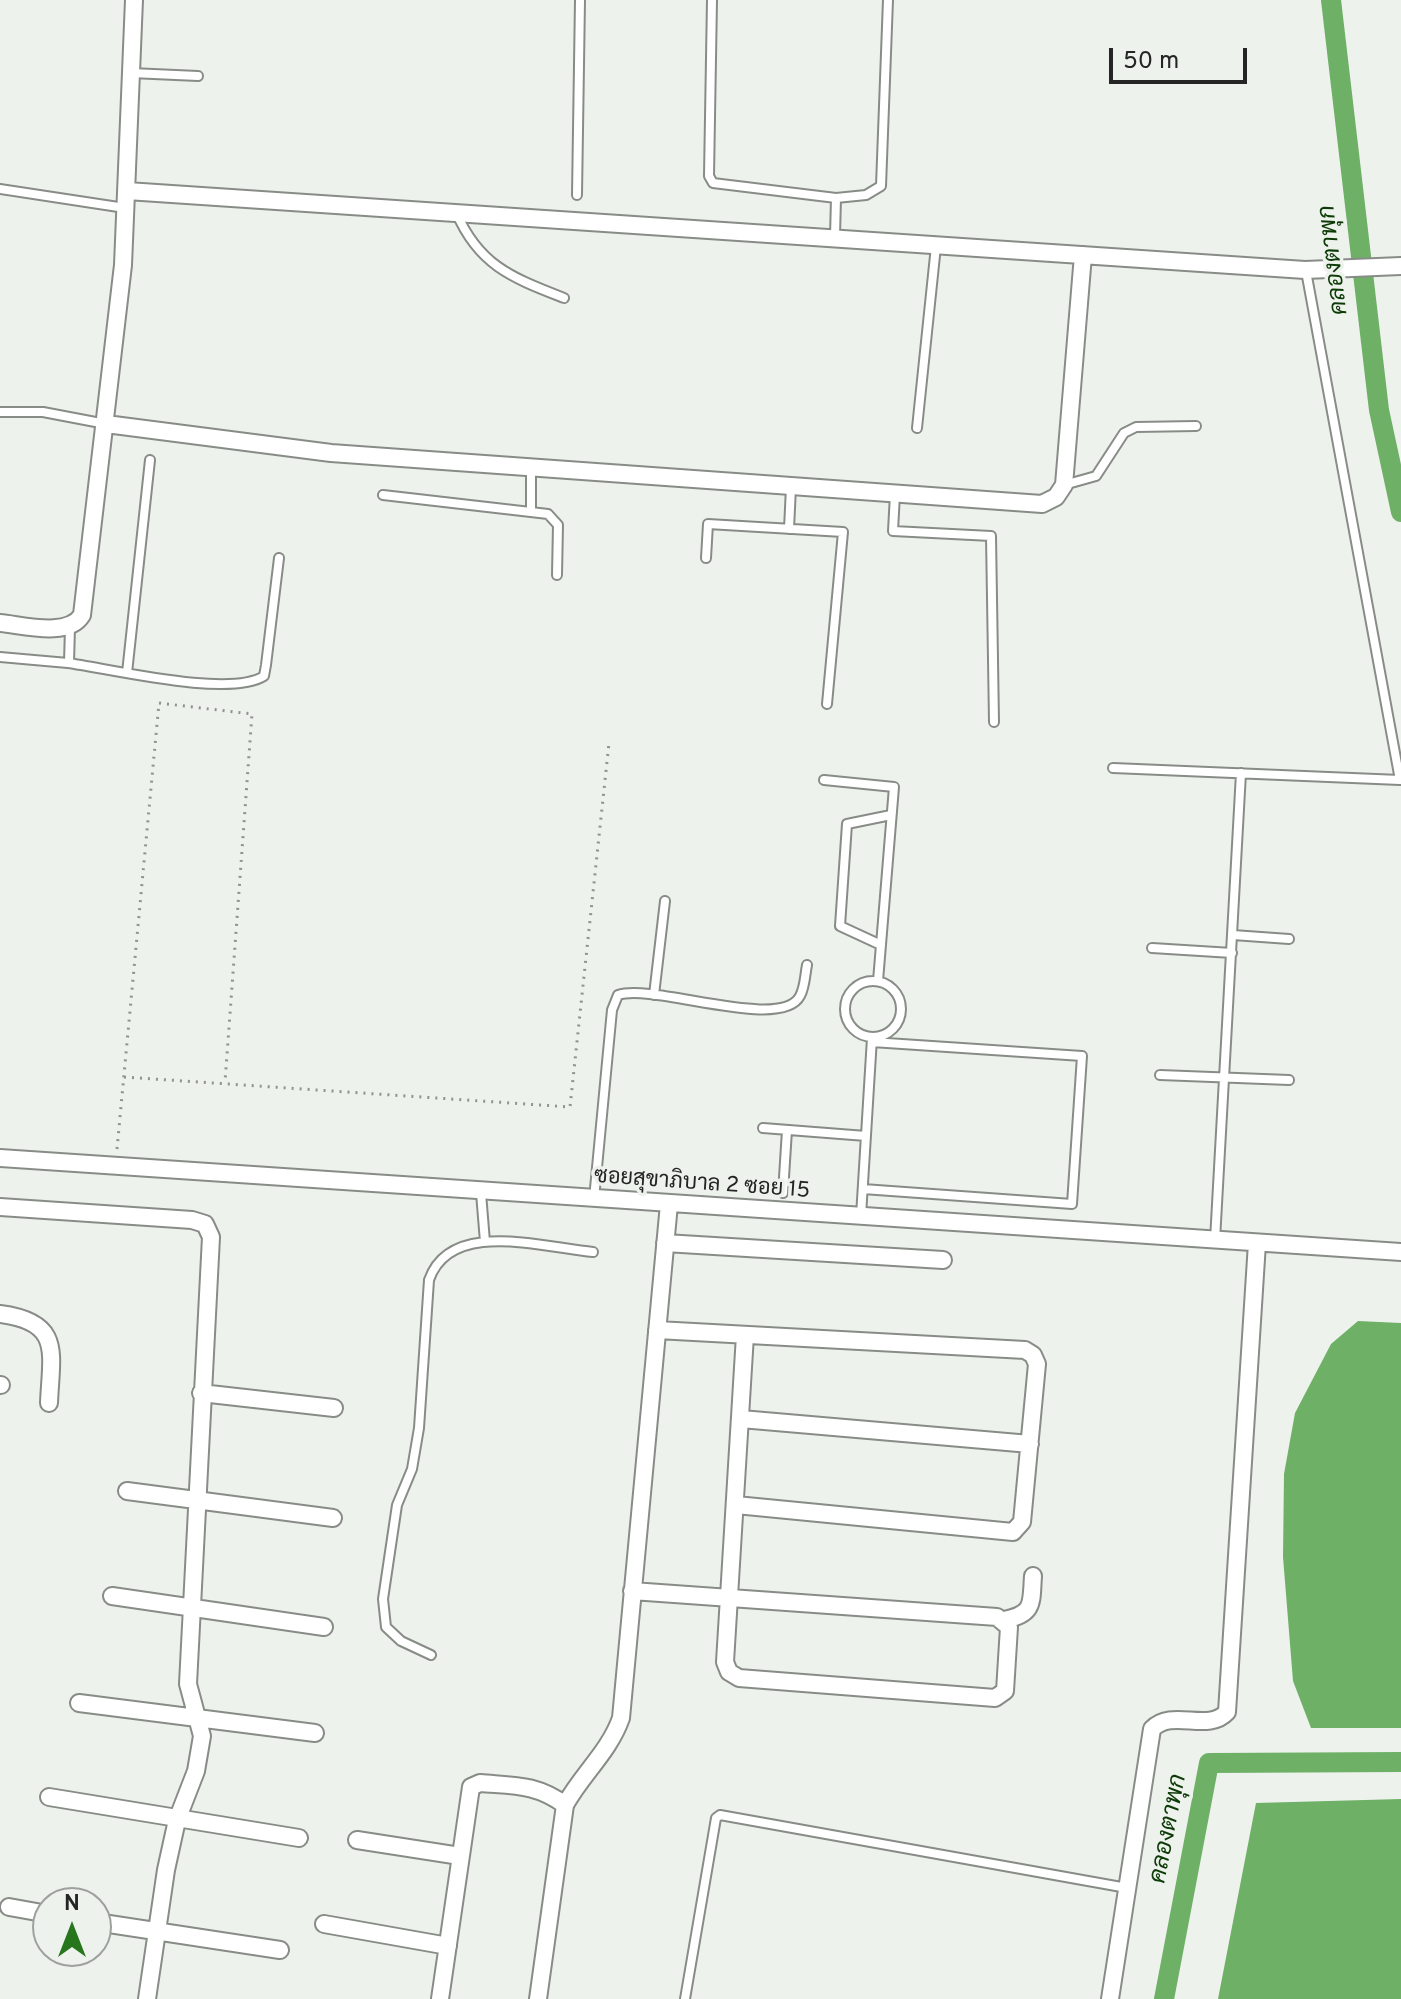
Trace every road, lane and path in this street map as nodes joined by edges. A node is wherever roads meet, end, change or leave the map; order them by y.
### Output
1 (134, 0) edge
2 (580, 0) edge
3 (712, 0) edge
4 (888, 0) edge
5 (131, 73) junction
6 (198, 76) dead end
7 (0, 189) edge
8 (127, 191) junction
9 (577, 195) dead end
10 (836, 198) junction
11 (126, 208) junction
12 (456, 212) junction
13 (835, 236) junction
14 (936, 245) junction
15 (1083, 255) junction
16 (1401, 266) edge
17 (1305, 270) junction
18 (564, 298) dead end
19 (0, 412) edge
20 (106, 424) junction
21 (1196, 426) dead end
22 (917, 428) dead end
23 (150, 460) dead end
24 (531, 470) junction
25 (1064, 485) junction
26 (791, 487) junction
27 (895, 494) junction
28 (383, 495) dead end
29 (531, 511) junction
30 (789, 529) junction
31 (279, 558) dead end
32 (706, 558) dead end
33 (557, 575) dead end
34 (0, 623) edge
35 (70, 627) junction
36 (0, 657) edge
37 (69, 663) junction
38 (127, 673) junction
39 (827, 704) dead end
40 (994, 722) dead end
41 (609, 743) dead end
42 (1113, 768) dead end
43 (1241, 773) junction
44 (824, 780) dead end
45 (891, 815) junction
46 (665, 901) dead end
47 (1233, 935) junction
48 (1289, 939) dead end
49 (881, 945) junction
50 (1152, 948) dead end
51 (1232, 953) junction
52 (807, 965) dead end
53 (878, 981) junction
54 (654, 995) junction
55 (872, 1040) junction
56 (1160, 1075) dead end
57 (124, 1077) junction
58 (1224, 1077) junction
59 (1289, 1080) dead end
60 (225, 1082) junction
61 (763, 1128) dead end
62 (787, 1130) junction
63 (866, 1136) junction
64 (0, 1158) edge
65 (115, 1164) junction
66 (863, 1189) junction
67 (481, 1193) junction
68 (783, 1193) dead end
69 (594, 1200) junction
70 (669, 1204) junction
71 (0, 1207) edge
72 (861, 1217) junction
73 (1215, 1240) junction
74 (485, 1242) junction
75 (665, 1243) junction
76 (1257, 1243) junction
77 (593, 1252) dead end
78 (1401, 1252) edge
79 (943, 1260) dead end
80 (0, 1314) edge
81 (657, 1330) junction
82 (745, 1335) junction
83 (201, 1393) junction
84 (49, 1403) dead end
85 (334, 1408) dead end
86 (741, 1419) junction
87 (1030, 1444) junction
88 (127, 1491) dead end
89 (194, 1500) junction
90 (736, 1505) junction
91 (333, 1518) dead end
92 (1033, 1576) dead end
93 (632, 1591) junction
94 (112, 1596) dead end
95 (732, 1597) junction
96 (191, 1609) junction
97 (1004, 1620) junction
98 (324, 1627) dead end
99 (431, 1655) dead end
100 (79, 1703) dead end
101 (195, 1715) junction
102 (315, 1733) dead end
103 (49, 1797) dead end
104 (565, 1805) junction
105 (177, 1820) junction
106 (299, 1838) dead end
107 (357, 1840) dead end
108 (460, 1856) junction
109 (1129, 1888) junction
110 (9, 1907) dead end
111 (32, 1911) edge
112 (324, 1924) dead end
113 (112, 1925) edge
114 (155, 1932) junction
115 (448, 1946) junction
116 (280, 1950) dead end
117 (147, 1999) edge
118 (440, 1999) edge
119 (538, 1999) edge
120 (685, 1999) edge
121 (1110, 1999) edge

1 - 5 street
2 - 9 lane
3 - 10 lane
4 - 10 lane
5 - 6 lane
5 - 8 street
7 - 11 lane
8 - 11 street
8 - 12 street
10 - 13 lane
11 - 20 street
12 - 13 street
12 - 18 lane
13 - 14 street
14 - 15 street
14 - 22 lane
15 - 17 street
15 - 25 street
16 - 17 street
17 - 43 lane
19 - 20 lane
20 - 24 street
20 - 35 street
21 - 25 lane
23 - 38 lane
24 - 26 street
24 - 29 lane
25 - 27 street
26 - 27 street
26 - 30 lane
27 - 40 lane
28 - 29 lane
29 - 33 lane
30 - 32 lane
30 - 39 lane
31 - 38 lane
34 - 35 street
35 - 37 lane
36 - 37 lane
37 - 38 lane
41 - 60 path
42 - 43 lane
43 - 47 lane
44 - 45 lane
45 - 49 lane
45 - 49 lane
46 - 54 lane
47 - 48 lane
47 - 51 lane
49 - 53 lane
50 - 51 lane
51 - 58 lane
52 - 54 lane
53 - 55 lane
53 - 55 lane
54 - 69 lane
55 - 63 lane
55 - 66 lane
56 - 58 lane
57 - 60 path
57 - 60 path
57 - 65 path
58 - 59 lane
58 - 73 lane
61 - 62 lane
62 - 63 lane
62 - 68 lane
63 - 66 lane
64 - 65 street, ซอยสุขาภิบาล 2 ซอย 15
65 - 67 street, ซอยสุขาภิบาล 2 ซอย 15
66 - 72 lane
67 - 69 street, ซอยสุขาภิบาล 2 ซอย 15
67 - 74 lane
69 - 70 street, ซอยสุขาภิบาล 2 ซอย 15
70 - 72 street, ซอยสุขาภิบาล 2 ซอย 15
70 - 75 street
71 - 83 street
72 - 73 street, ซอยสุขาภิบาล 2 ซอย 15
73 - 76 street, ซอยสุขาภิบาล 2 ซอย 15
74 - 77 lane
74 - 99 lane
75 - 79 street
75 - 81 street
76 - 78 street, ซอยสุขาภิบาล 2 ซอย 15
76 - 109 street
80 - 84 street
81 - 82 street
81 - 93 street
82 - 86 street
82 - 87 street
83 - 85 street
83 - 89 street
86 - 87 street
86 - 90 street
87 - 90 street
88 - 89 street
89 - 91 street
89 - 96 street
90 - 95 street
92 - 97 street
93 - 95 street
93 - 104 street
94 - 96 street
95 - 97 street
95 - 97 street
96 - 98 street
96 - 101 street
100 - 101 street
101 - 102 street
101 - 105 street
103 - 105 street
104 - 108 street
104 - 119 street
105 - 106 street
105 - 114 street
107 - 108 street
108 - 115 street
109 - 120 lane
109 - 121 street
110 - 111 street
112 - 115 street
113 - 114 street
114 - 116 street
114 - 117 street
115 - 118 street

